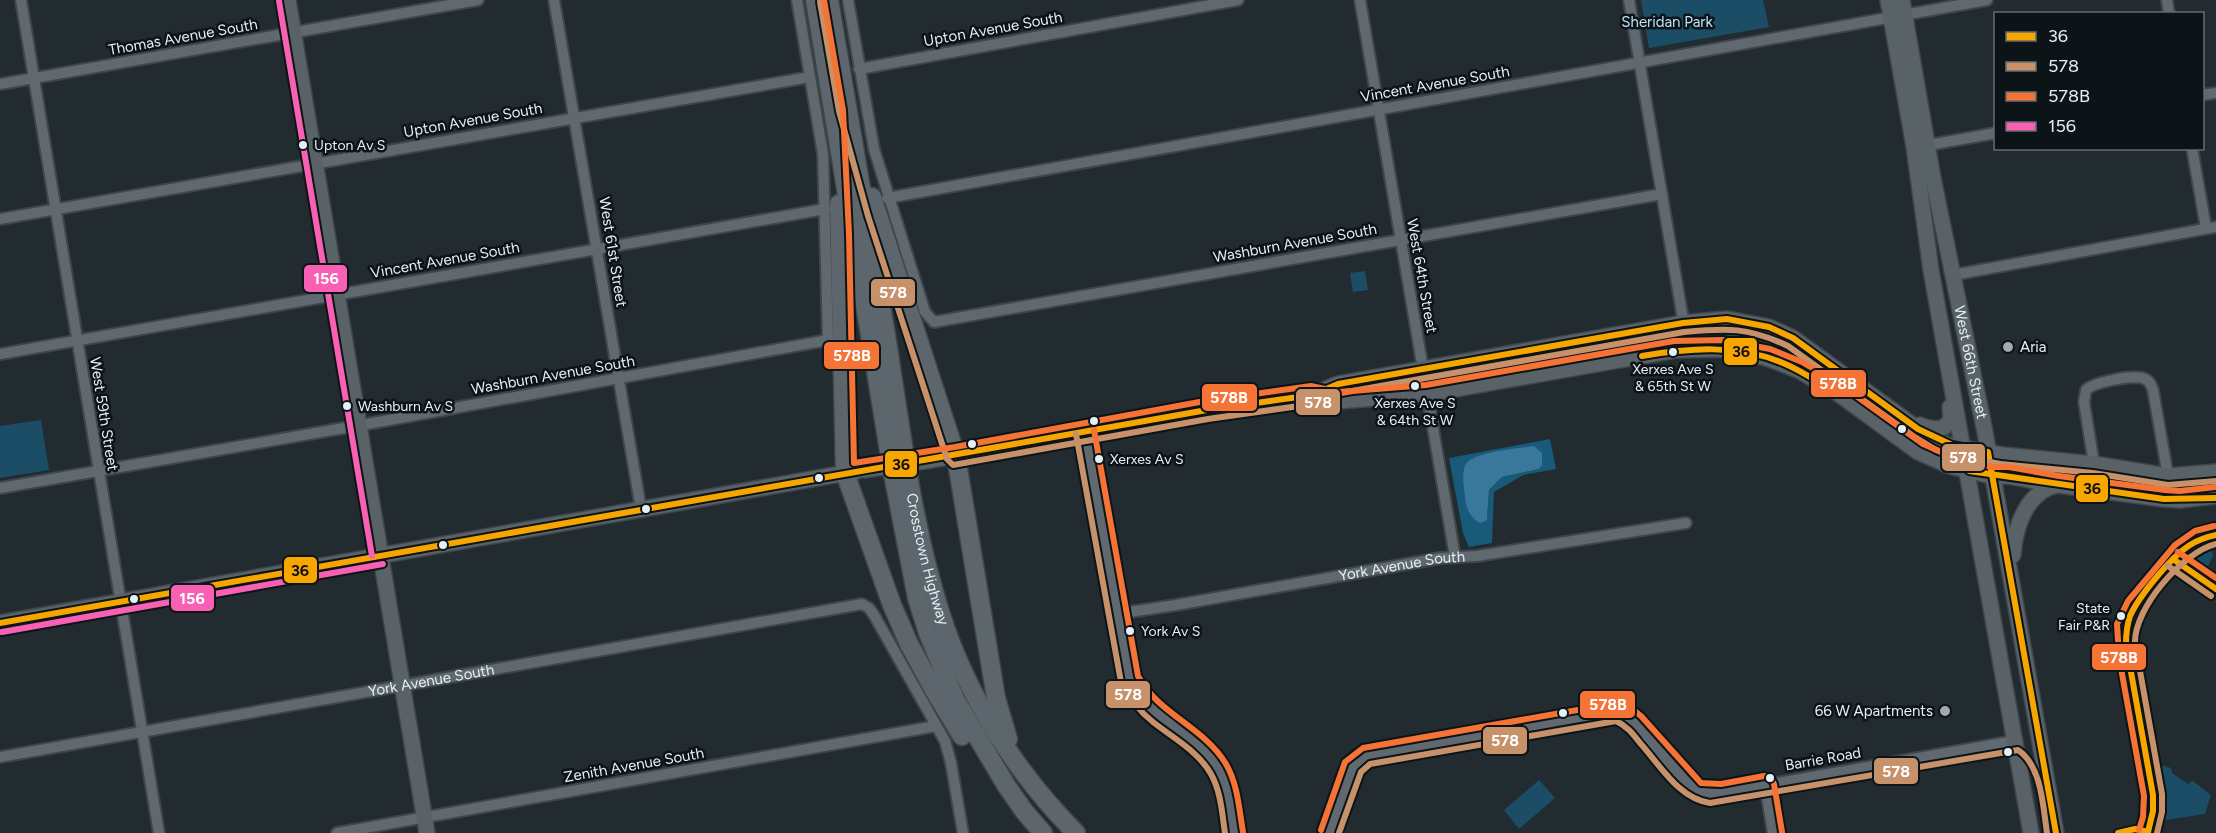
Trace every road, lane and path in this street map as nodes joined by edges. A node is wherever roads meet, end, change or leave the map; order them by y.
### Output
1 (21, 0) edge
2 (288, 0) edge
3 (478, 0) edge
4 (554, 0) edge
5 (797, 0) edge
6 (815, 0) edge
7 (829, 0) edge
8 (848, 0) edge
9 (1238, 0) edge
10 (1360, 0) edge
11 (1629, 0) edge
12 (1888, 0) edge
13 (1987, 0) edge
14 (1899, 11) edge
15 (293, 32) junction
16 (1640, 63) junction
17 (859, 69) junction
18 (810, 77) junction
19 (34, 79) junction
20 (0, 84) edge
21 (841, 109) junction
22 (1379, 110) junction
23 (575, 118) junction
24 (1994, 133) edge
25 (1920, 146) junction
26 (2192, 150) edge
27 (315, 164) junction
28 (1662, 194) junction
29 (887, 198) junction
30 (1922, 202) junction
31 (55, 209) junction
32 (825, 209) junction
33 (0, 219) edge
34 (2211, 228) edge
35 (1401, 240) junction
36 (596, 248) junction
37 (1953, 274) junction
38 (338, 294) junction
39 (1683, 323) junction
40 (77, 340) junction
41 (1688, 349) junction
42 (1946, 353) junction
43 (0, 354) edge
44 (1423, 370) junction
45 (619, 379) junction
46 (1427, 394) junction
47 (1312, 395) junction
48 (1892, 409) junction
49 (358, 426) junction
50 (1085, 432) junction
51 (1962, 449) junction
52 (1988, 452) junction
53 (956, 456) junction
54 (2094, 464) junction
55 (99, 471) junction
56 (1966, 471) junction
57 (854, 472) junction
58 (2216, 472) edge
59 (1992, 476) junction
60 (2168, 476) junction
61 (2058, 485) junction
62 (0, 488) edge
63 (2131, 495) junction
64 (2216, 497) edge
65 (640, 509) junction
66 (1686, 523) dead end
67 (381, 555) junction
68 (1455, 557) junction
69 (2011, 576) junction
70 (120, 602) junction
71 (1116, 614) junction
72 (0, 623) edge
73 (403, 685) junction
74 (936, 726) junction
75 (142, 732) junction
76 (2014, 741) junction
77 (0, 757) edge
78 (1013, 758) junction
79 (2046, 777) junction
80 (1765, 785) junction
81 (1024, 811) junction
82 (425, 817) junction
83 (159, 833) edge
84 (337, 833) edge
85 (428, 833) edge
86 (963, 833) edge
87 (1043, 833) edge
88 (1076, 833) edge
89 (1234, 833) edge
90 (1329, 833) edge
91 (1773, 833) edge
92 (2031, 833) edge
93 (2056, 833) edge

1 - 19 street, West 59th Street
2 - 15 street
3 - 15 street, Thomas Avenue South
4 - 23 street, West 61st Street
5 - 18 street
6 - 21 highway, Crosstown Highway
7 - 21 highway, Crosstown Highway
8 - 17 street
9 - 17 street, Upton Avenue South
10 - 22 street, West 64th Street
11 - 16 street
12 - 14 street, West 66th Street
13 - 14 street, Vincent Avenue South
14 - 16 street, Vincent Avenue South
14 - 25 street, West 66th Street
15 - 19 street, Thomas Avenue South
15 - 27 street
16 - 22 street, Vincent Avenue South
16 - 28 street
17 - 29 street
18 - 23 street, Upton Avenue South
18 - 32 street
19 - 20 street, Thomas Avenue South
19 - 31 street, West 59th Street
21 - 53 highway
21 - 57 highway
21 - 78 highway, Crosstown Highway
21 - 81 highway, Crosstown Highway
22 - 29 street, Vincent Avenue South
22 - 35 street, West 64th Street
23 - 27 street, Upton Avenue South
23 - 36 street, West 61st Street
24 - 25 street
25 - 30 street, West 66th Street
25 - 37 street, West 66th Street
26 - 34 street
27 - 31 street, Upton Avenue South
27 - 38 street
28 - 35 street, Washburn Avenue South
28 - 39 street
29 - 35 street, Washburn Avenue South
30 - 37 street
30 - 42 street, West 66th Street
31 - 33 street, Upton Avenue South
31 - 40 street, West 59th Street
32 - 36 street, Vincent Avenue South
32 - 45 street, Washburn Avenue South
34 - 37 street
35 - 44 street, West 64th Street
36 - 38 street, Vincent Avenue South
36 - 45 street, West 61st Street
37 - 52 street, West 66th Street
38 - 40 street, Vincent Avenue South
38 - 49 street
39 - 41 street
39 - 44 street
39 - 48 street
40 - 43 street, Vincent Avenue South
40 - 55 street, West 59th Street
41 - 46 street
41 - 56 street
42 - 48 street
42 - 51 street, West 66th Street
44 - 46 street, West 64th Street
44 - 47 street
45 - 49 street, Washburn Avenue South
45 - 65 street, West 61st Street
46 - 47 street
46 - 68 street, West 64th Street
47 - 50 street
48 - 51 street
49 - 55 street, Washburn Avenue South
49 - 67 street
50 - 53 street
50 - 71 street
51 - 52 street
51 - 56 street, West 66th Street
52 - 54 street
52 - 59 street, West 66th Street
53 - 57 street, bridge
53 - 78 highway
54 - 60 street
54 - 60 street
55 - 62 street, Washburn Avenue South
55 - 70 street, West 59th Street
56 - 59 street
56 - 76 street, West 66th Street
57 - 65 street
57 - 81 highway
58 - 60 street
59 - 61 street
59 - 69 street, West 66th Street
60 - 63 street
61 - 63 street
61 - 69 street
63 - 64 street
65 - 67 street
66 - 68 street, York Avenue South
67 - 70 street
67 - 73 street
68 - 71 street, York Avenue South
69 - 79 street, West 66th Street
70 - 72 street
70 - 75 street, West 59th Street
71 - 89 street
73 - 74 street, York Avenue South
73 - 75 street, York Avenue South
73 - 82 street
74 - 82 street, Zenith Avenue South
74 - 86 street
75 - 77 street, York Avenue South
75 - 83 street, West 59th Street
76 - 79 street
76 - 80 street, Barrie Road
76 - 92 street, West 66th Street
78 - 88 highway, Crosstown Highway
79 - 93 street, West 66th Street
80 - 90 street, Barrie Road
80 - 91 street
81 - 87 highway, Crosstown Highway
82 - 84 street, Zenith Avenue South
82 - 85 street

